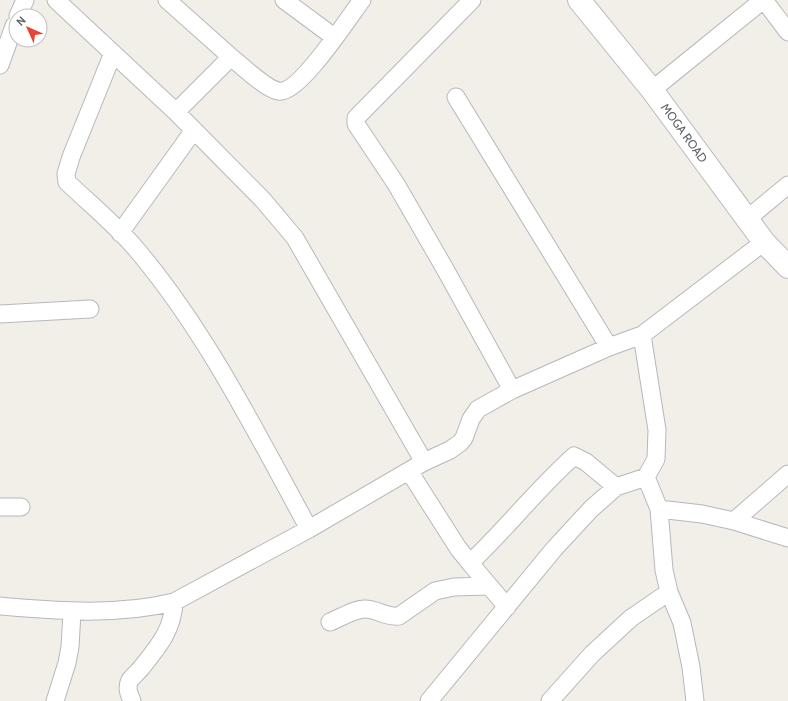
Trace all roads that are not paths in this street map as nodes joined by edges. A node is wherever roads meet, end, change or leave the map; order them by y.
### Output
1 (56, 0) edge
2 (168, 0) edge
3 (284, 0) edge
4 (362, 0) edge
5 (472, 0) edge
6 (579, 0) edge
7 (764, 0) edge
8 (788, 32) edge
9 (8, 36) edge
10 (334, 37) junction
11 (113, 53) junction
12 (231, 57) junction
13 (0, 65) edge
14 (652, 90) junction
15 (456, 97) dead end
16 (176, 112) junction
17 (194, 130) junction
18 (788, 185) edge
19 (747, 219) junction
20 (120, 233) junction
21 (764, 242) junction
22 (788, 267) edge
23 (90, 309) dead end
24 (0, 314) edge
25 (642, 335) junction
26 (609, 347) junction
27 (512, 390) junction
28 (424, 462) junction
29 (409, 471) junction
30 (788, 474) edge
31 (646, 477) junction
32 (616, 487) junction
33 (21, 506) dead end
34 (0, 507) edge
35 (659, 509) junction
36 (734, 521) junction
37 (308, 529) junction
38 (788, 538) edge
39 (470, 563) junction
40 (489, 586) junction
41 (669, 592) junction
42 (174, 602) junction
43 (0, 606) edge
44 (507, 607) junction
45 (72, 612) junction
46 (330, 622) dead end
47 (54, 701) edge
48 (132, 701) edge
49 (429, 701) edge
50 (550, 701) edge
51 (695, 701) edge

1 - 11 street
2 - 12 street
3 - 10 street
4 - 10 street
5 - 27 street
6 - 14 street, MOGA ROAD
7 - 8 street
7 - 14 street
9 - 13 street
10 - 12 street
11 - 16 street
11 - 20 street
12 - 16 street
14 - 19 street, MOGA ROAD
15 - 26 street
16 - 17 street
17 - 20 street
17 - 28 street
18 - 19 street
19 - 21 street, MOGA ROAD
20 - 37 street
21 - 22 street, MOGA ROAD
21 - 25 street
23 - 24 street
25 - 26 street
25 - 31 street
26 - 27 street
27 - 28 street
28 - 29 street
29 - 37 street
29 - 39 street
30 - 36 street
31 - 32 street
31 - 35 street
32 - 39 street
32 - 44 street
33 - 34 street
35 - 36 street
35 - 41 street
36 - 38 street
37 - 42 street
39 - 40 street
40 - 44 street
40 - 46 street
41 - 50 street
41 - 51 street
42 - 45 street
42 - 48 street
43 - 45 street
44 - 49 street
45 - 47 street

